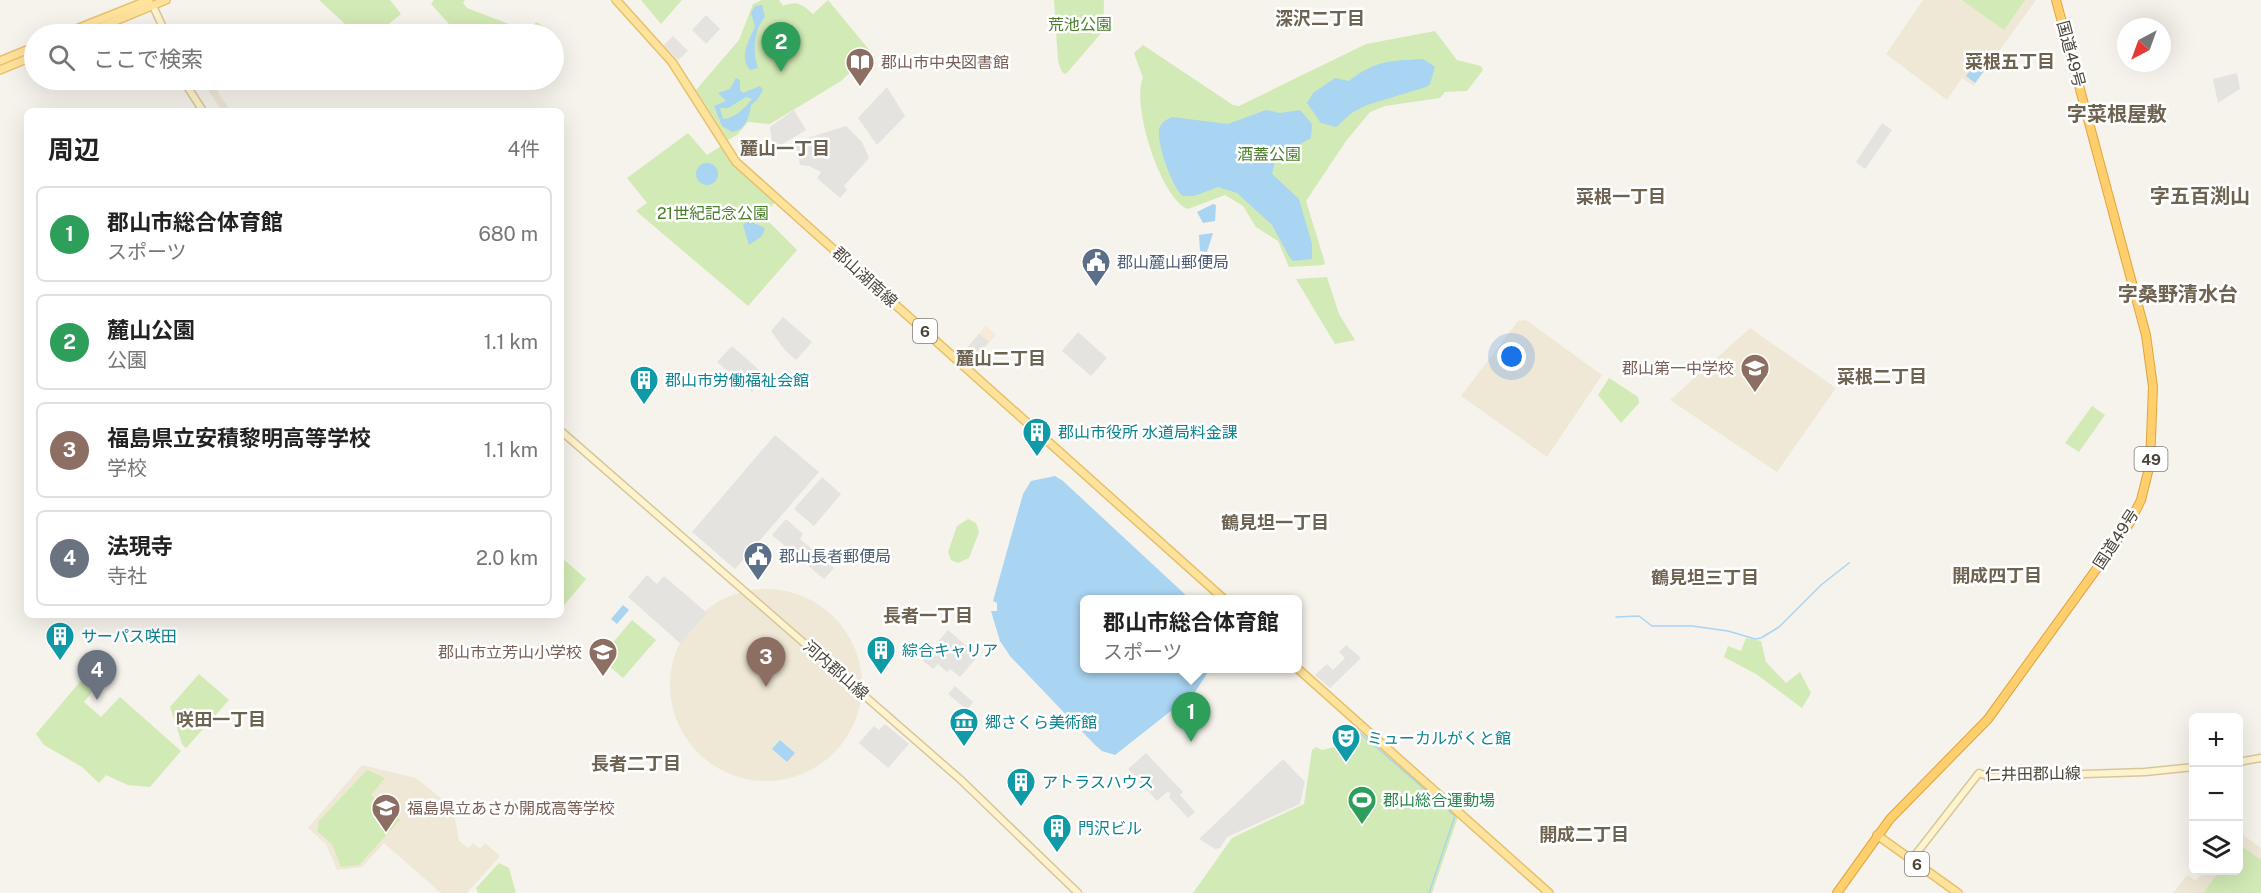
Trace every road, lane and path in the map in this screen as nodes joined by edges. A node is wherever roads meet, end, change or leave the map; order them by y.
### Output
1 (166, 0) edge
2 (616, 0) edge
3 (2056, 0) edge
4 (150, 2) edge
5 (91, 24) edge
6 (105, 24) edge
7 (161, 24) edge
8 (24, 51) edge
9 (24, 60) edge
10 (0, 62) edge
11 (0, 70) edge
12 (189, 90) edge
13 (201, 108) edge
14 (564, 434) edge
15 (1219, 595) edge
16 (1302, 673) edge
17 (2261, 758) edge
18 (2243, 761) edge
19 (2189, 767) edge
20 (1877, 835) junction
21 (1912, 859) junction
22 (1078, 893) edge
23 (1549, 893) edge
24 (1837, 893) edge
25 (1958, 893) edge

1 - 4 main road
2 - 15 main road, 郡山湖南線 / 6
3 - 20 highway, 国道49号 / 49
4 - 5 main road
4 - 6 main road
4 - 7 main road
8 - 10 main road
9 - 11 main road
12 - 13 main road
14 - 22 main road, 河内郡山線
16 - 23 main road
17 - 18 main road
19 - 21 main road, 仁井田郡山線
20 - 21 main road, 6
20 - 24 highway, 国道49号 / 49
21 - 25 main road, 6

